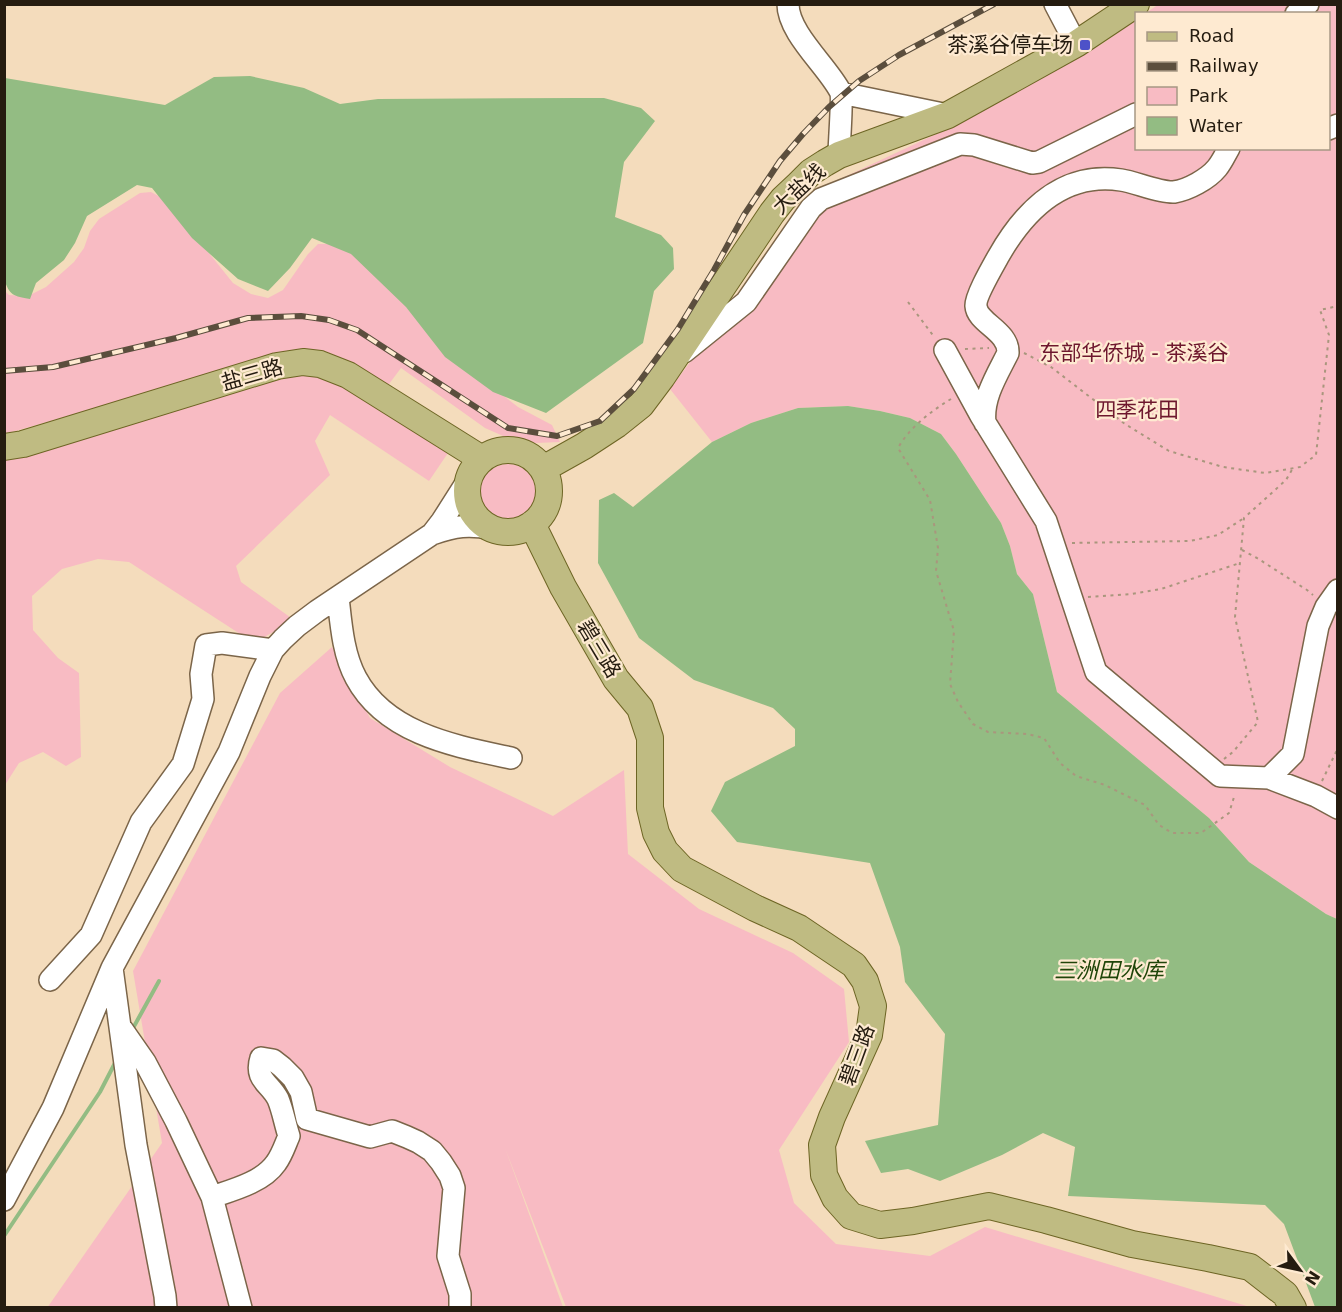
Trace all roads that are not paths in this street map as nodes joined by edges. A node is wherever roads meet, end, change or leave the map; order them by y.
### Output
1 (789, 4) edge
2 (1055, 4) edge
3 (1136, 4) edge
4 (1076, 44) junction
5 (841, 93) junction
6 (948, 115) junction
7 (1135, 115) edge
8 (1228, 150) edge
9 (838, 155) junction
10 (945, 350) road end
11 (672, 362) junction
12 (985, 423) junction
13 (4, 447) edge
14 (476, 468) junction
15 (543, 469) junction
16 (531, 525) junction
17 (492, 529) junction
18 (432, 534) junction
19 (338, 597) junction
20 (1332, 598) edge
21 (273, 650) junction
22 (511, 758) dead end
23 (1269, 778) junction
24 (1338, 808) edge
25 (112, 968) junction
26 (50, 980) dead end
27 (120, 1026) junction
28 (212, 1197) junction
29 (4, 1200) edge
30 (166, 1308) edge
31 (241, 1308) edge
32 (460, 1308) edge
33 (1293, 1308) edge

1 - 5 street
2 - 4 street
3 - 4 main road, 大盐线
4 - 6 main road, 大盐线
5 - 6 street
5 - 9 street
6 - 9 main road, 大盐线
7 - 11 street
8 - 12 street
9 - 11 main road, 大盐线
10 - 12 street
11 - 15 main road, 大盐线
12 - 23 street
13 - 14 main road, 盐三路
14 - 15 main road
14 - 17 main road
14 - 18 street
15 - 16 main road
16 - 17 main road
16 - 33 main road, 碧三路
17 - 18 street
18 - 19 street
19 - 21 street
19 - 22 street
20 - 23 street
21 - 25 street
21 - 26 street
23 - 24 street
25 - 27 street
25 - 29 street
27 - 28 street
27 - 30 street
28 - 31 street
28 - 32 street

